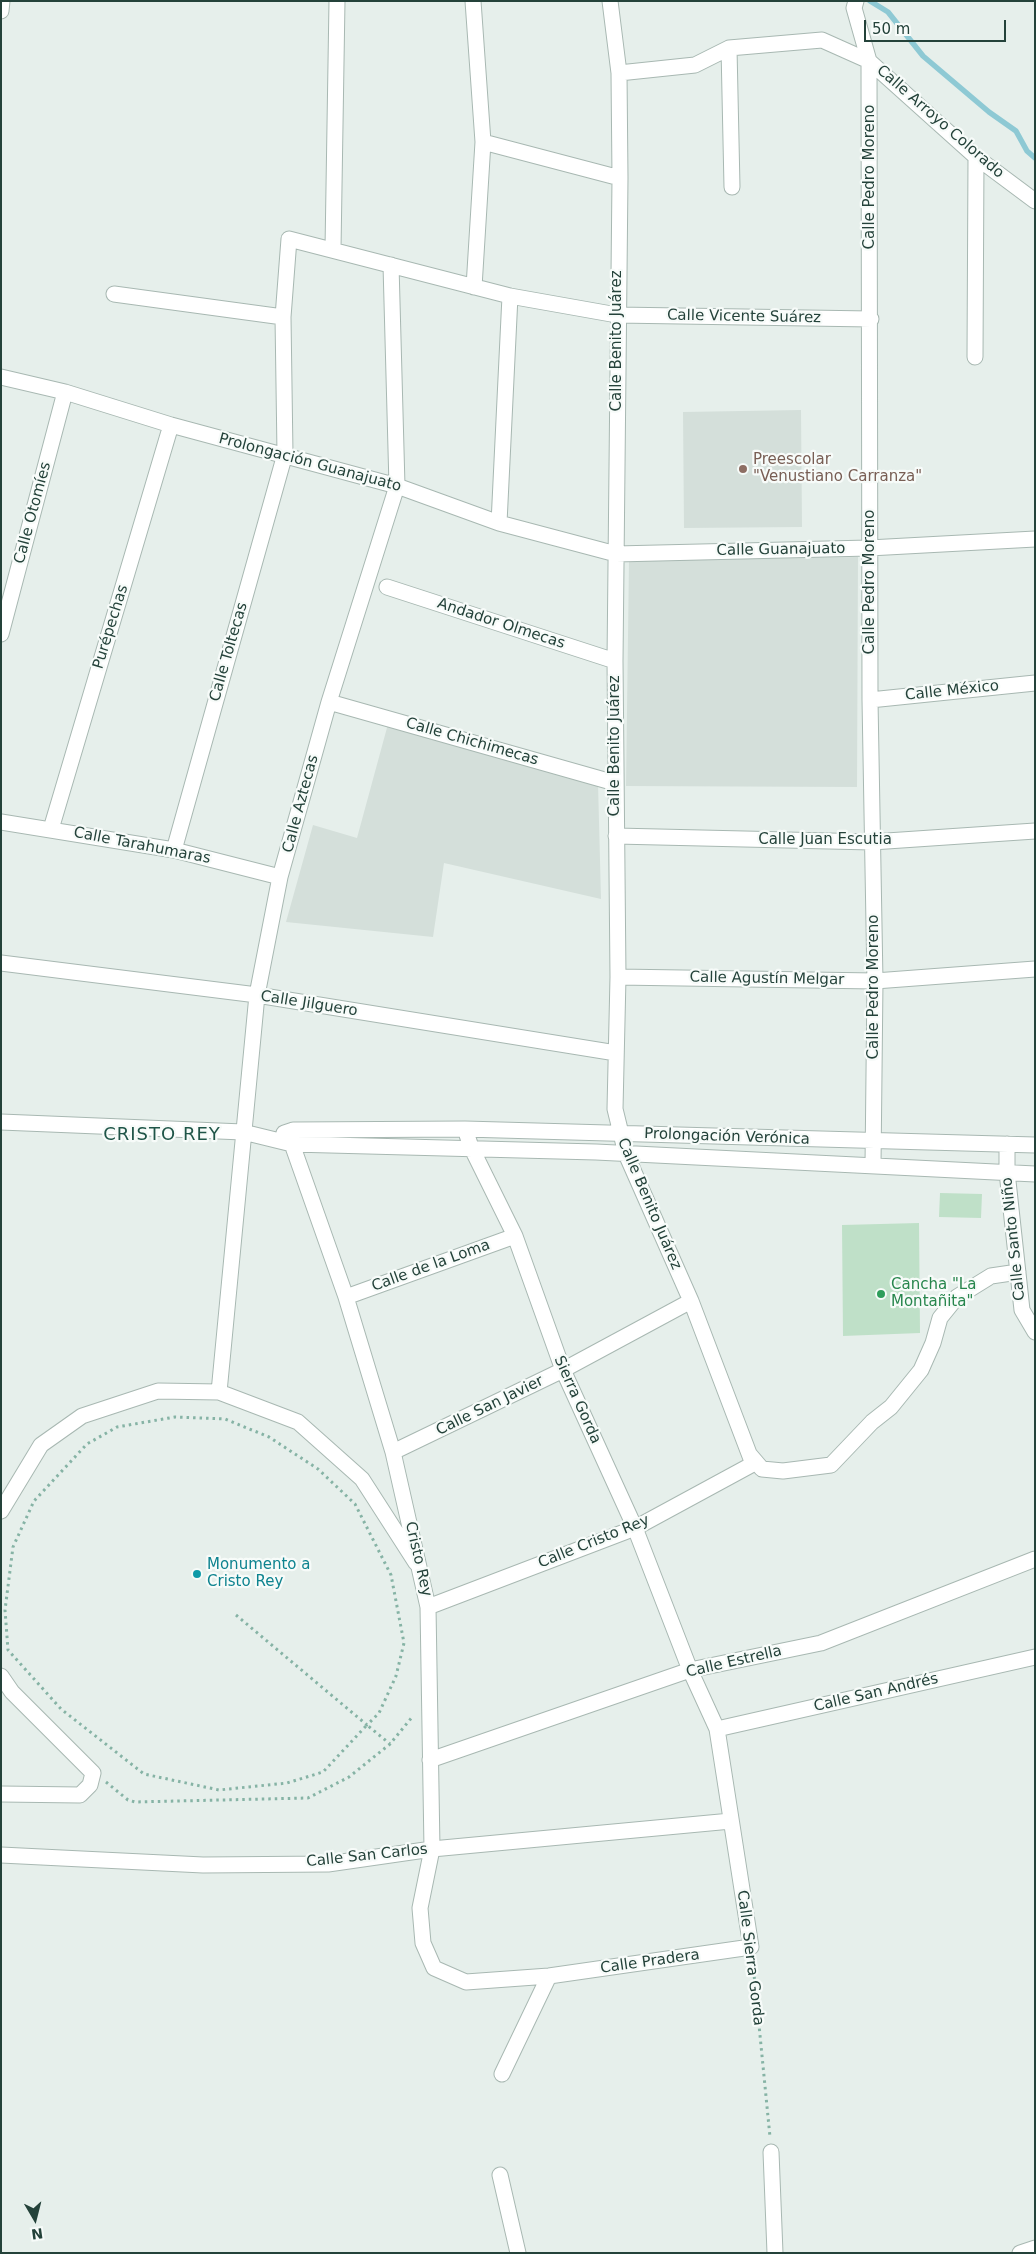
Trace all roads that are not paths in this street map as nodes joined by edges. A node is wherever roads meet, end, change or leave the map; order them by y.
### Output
1 (2, 1) edge
2 (337, 1) edge
3 (473, 1) edge
4 (610, 1) edge
5 (856, 1) edge
6 (1, 11) edge
7 (729, 48) junction
8 (869, 61) junction
9 (619, 73) junction
10 (483, 142) junction
11 (976, 157) junction
12 (620, 178) junction
13 (732, 187) dead end
14 (1035, 200) edge
15 (333, 249) junction
16 (391, 265) junction
17 (474, 287) junction
18 (114, 294) dead end
19 (510, 296) junction
20 (617, 315) junction
21 (284, 317) junction
22 (870, 319) junction
23 (975, 357) dead end
24 (1, 377) edge
25 (65, 392) junction
26 (171, 425) junction
27 (284, 454) junction
28 (397, 486) junction
29 (499, 523) junction
30 (1035, 539) edge
31 (869, 548) junction
32 (616, 554) junction
33 (387, 587) dead end
34 (1, 634) edge
35 (615, 662) junction
36 (1035, 683) edge
37 (870, 700) junction
38 (329, 702) junction
39 (616, 782) junction
40 (1, 822) edge
41 (51, 829) junction
42 (1035, 831) edge
43 (616, 836) junction
44 (872, 842) junction
45 (174, 850) junction
46 (280, 877) junction
47 (1, 963) edge
48 (1035, 969) edge
49 (618, 977) junction
50 (875, 981) junction
51 (258, 995) junction
52 (616, 1053) junction
53 (1, 1122) edge
54 (465, 1129) junction
55 (243, 1132) junction
56 (619, 1134) junction
57 (292, 1137) junction
58 (873, 1141) junction
59 (1007, 1144) junction
60 (1035, 1145) edge
61 (471, 1148) junction
62 (626, 1154) junction
63 (873, 1165) junction
64 (1007, 1172) junction
65 (1035, 1174) edge
66 (515, 1236) junction
67 (1018, 1272) junction
68 (346, 1297) junction
69 (691, 1300) junction
70 (1028, 1310) edge
71 (1035, 1332) edge
72 (563, 1370) junction
73 (219, 1392) junction
74 (394, 1452) junction
75 (751, 1459) junction
76 (1, 1511) edge
77 (635, 1528) junction
78 (1035, 1559) edge
79 (420, 1568) junction
80 (428, 1607) junction
81 (1035, 1657) edge
82 (690, 1670) junction
83 (1, 1676) edge
84 (717, 1729) junction
85 (430, 1760) junction
86 (1, 1794) edge
87 (731, 1821) junction
88 (432, 1849) junction
89 (1, 1855) edge
90 (751, 1947) joint
91 (549, 1976) junction
92 (466, 1982) joint
93 (502, 2074) dead end
94 (771, 2152) road end
95 (500, 2174) dead end
96 (1035, 2248) edge
97 (518, 2253) edge
98 (775, 2253) edge
99 (1020, 2253) edge

1 - 6 street
2 - 15 street
3 - 10 street
4 - 9 street, Calle Benito Juárez
5 - 8 street, Calle Pedro Moreno
7 - 8 street
7 - 9 street
7 - 13 street
8 - 11 street, Calle Arroyo Colorado
8 - 22 street, Calle Pedro Moreno
9 - 12 street, Calle Benito Juárez
10 - 12 street
10 - 17 street
11 - 14 street, Calle Arroyo Colorado
11 - 23 street
12 - 20 street, Calle Benito Juárez
15 - 16 street, Calle Vicente Suárez
15 - 21 street, Calle Toltecas
16 - 17 street, Calle Vicente Suárez
16 - 28 street, Calle Aztecas
17 - 19 street, Calle Vicente Suárez
18 - 21 street
19 - 20 street, Calle Vicente Suárez
19 - 29 street
20 - 22 street, Calle Vicente Suárez
20 - 32 street, Calle Benito Juárez
21 - 27 street, Calle Toltecas
22 - 31 street, Calle Pedro Moreno
24 - 25 street, Prolongación Guanajuato
25 - 26 street, Prolongación Guanajuato
25 - 34 street, Calle Otomíes
26 - 27 street, Prolongación Guanajuato
26 - 41 street, Purépechas
27 - 28 street, Prolongación Guanajuato
27 - 45 street, Calle Toltecas
28 - 29 street, Prolongación Guanajuato
28 - 38 street, Calle Aztecas
29 - 32 street, Prolongación Guanajuato
30 - 31 street, Calle Guanajuato
31 - 32 street, Calle Guanajuato
31 - 37 street, Calle Pedro Moreno
32 - 35 street, Calle Benito Juárez
33 - 35 street, Andador Olmecas
35 - 39 street, Calle Benito Juárez
36 - 37 street, Calle México
37 - 44 street, Calle Pedro Moreno
38 - 39 street, Calle Chichimecas
38 - 46 street, Calle Aztecas
39 - 43 street, Calle Benito Juárez
40 - 41 street, Calle Tarahumaras
41 - 45 street, Calle Tarahumaras
42 - 44 street, Calle Juan Escutia
43 - 44 street, Calle Juan Escutia
43 - 49 street, Calle Benito Juárez
44 - 50 street, Calle Pedro Moreno
45 - 46 street, Calle Tarahumaras
46 - 51 street, Calle Aztecas
47 - 51 street, Calle Jilguero
48 - 50 street, Calle Agustín Melgar
49 - 50 street, Calle Agustín Melgar
49 - 52 street, Calle Benito Juárez
50 - 58 street, Calle Pedro Moreno
51 - 52 street, Calle Jilguero
51 - 55 street, Calle Aztecas
52 - 56 street, Calle Benito Juárez
53 - 55 street, Prolongación Verónica
54 - 56 street, Prolongación Verónica
54 - 57 street, Prolongación Verónica
54 - 61 street, Sierra Gorda
55 - 57 street, Prolongación Verónica
55 - 73 street, Calle Aztecas
56 - 58 street, Prolongación Verónica
56 - 62 street, Calle Benito Juárez
57 - 61 street, Prolongación Verónica
57 - 68 street, Cristo Rey
58 - 59 street, Prolongación Verónica
58 - 63 street, Calle Pedro Moreno
59 - 60 street, Prolongación Verónica
59 - 64 street, Calle Santo Niño
61 - 62 street, Prolongación Verónica
61 - 66 street, Sierra Gorda
62 - 63 street, Prolongación Verónica
62 - 69 street, Calle Benito Juárez
63 - 64 street, Prolongación Verónica
64 - 65 street, Prolongación Verónica
64 - 67 street, Calle Santo Niño
66 - 68 street, Calle de la Loma
66 - 72 street, Sierra Gorda
67 - 70 street, Calle Santo Niño
67 - 75 street
68 - 74 street, Cristo Rey
69 - 72 street, Calle San Javier
69 - 75 street, Calle Benito Juárez
70 - 71 street, Calle Santo Niño
72 - 74 street, Calle San Javier
72 - 77 street, Sierra Gorda
73 - 76 street
73 - 79 street
74 - 79 street, Cristo Rey
75 - 77 street, Calle Cristo Rey
77 - 80 street, Calle Cristo Rey
77 - 82 street, Sierra Gorda
78 - 82 street, Calle Estrella
79 - 80 street, Cristo Rey
80 - 85 street, Cristo Rey
81 - 84 street, Calle San Andrés
82 - 84 street, Calle Sierra Gorda
82 - 85 street, Calle Estrella
83 - 86 street
84 - 87 street, Calle Sierra Gorda
85 - 88 street, Cristo Rey
87 - 88 street, Calle San Carlos
87 - 90 street, Calle Sierra Gorda
88 - 89 street, Calle San Carlos
88 - 92 street, Cristo Rey
90 - 91 street, Calle Pradera
91 - 92 street, Calle Pradera
91 - 93 street
94 - 98 street
95 - 97 street
96 - 99 street

